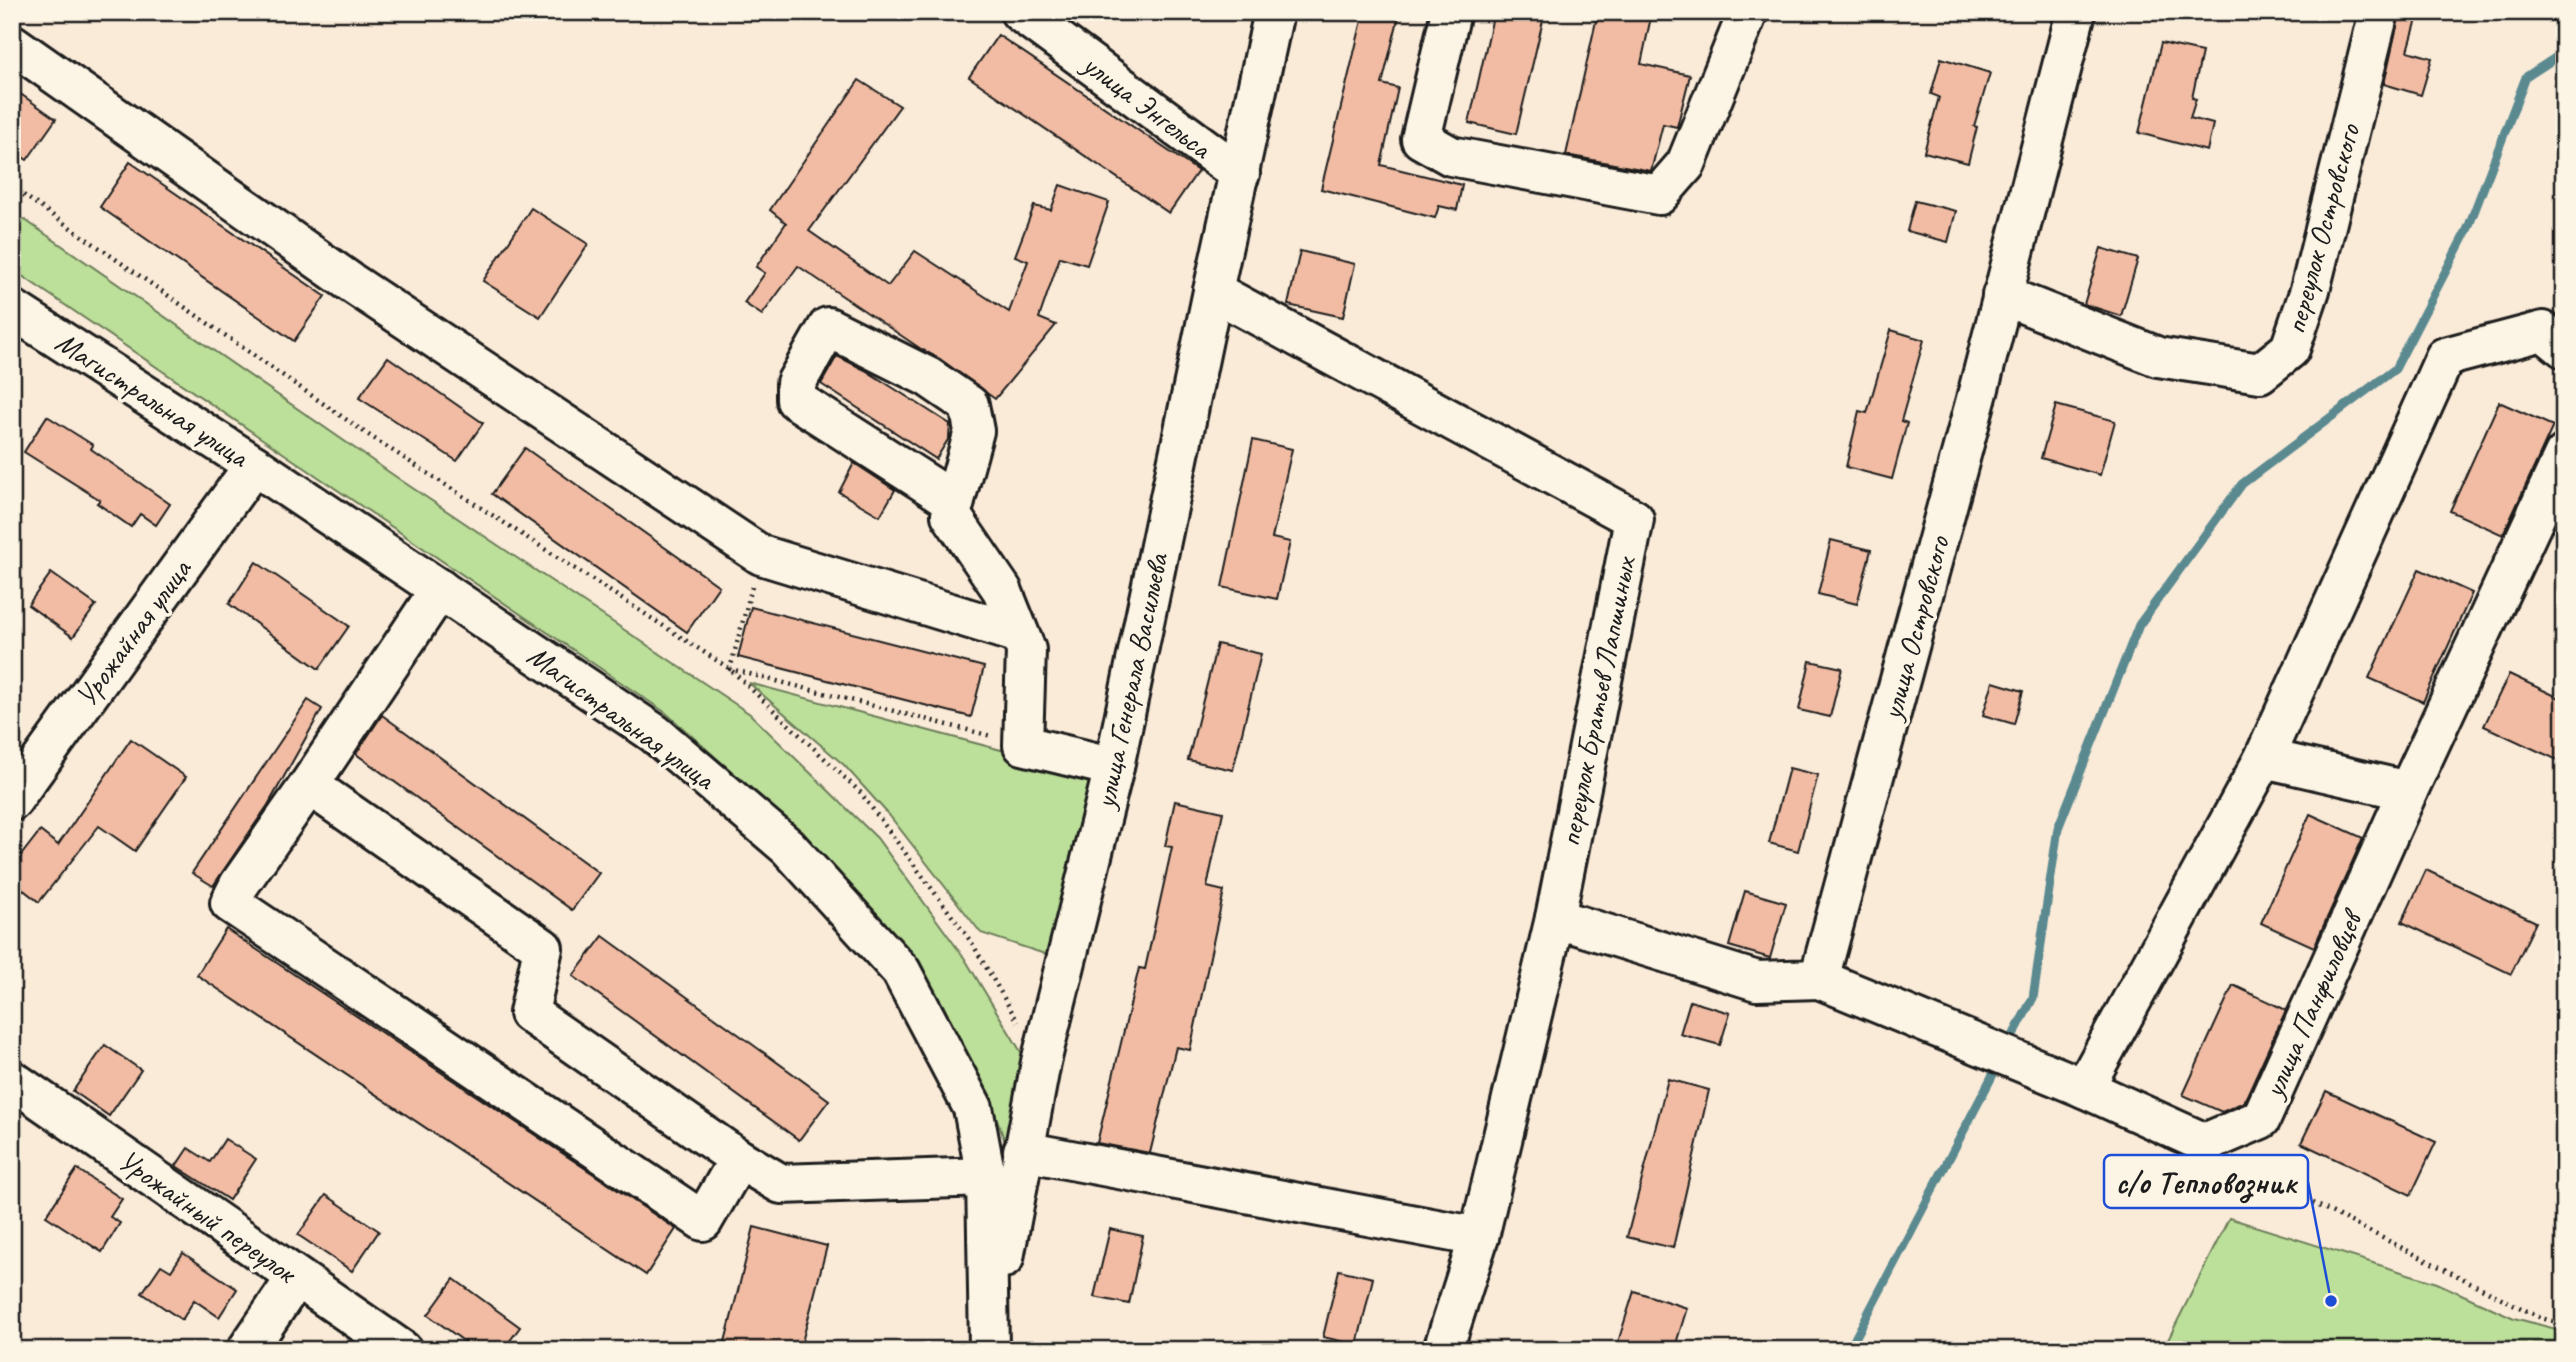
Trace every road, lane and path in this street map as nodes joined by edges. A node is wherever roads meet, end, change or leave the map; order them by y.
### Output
1 (1020, 12) edge
2 (1274, 12) edge
3 (1451, 12) edge
4 (1748, 12) edge
5 (2076, 12) edge
6 (2379, 12) edge
7 (12, 44) edge
8 (1240, 174) junction
9 (12, 187) edge
10 (1213, 291) junction
11 (2001, 295) junction
12 (12, 309) edge
13 (2564, 348) edge
14 (2564, 455) edge
15 (254, 465) junction
16 (955, 502) junction
17 (761, 555) junction
18 (440, 589) junction
19 (1019, 634) junction
20 (730, 669) junction
21 (1023, 745) junction
22 (2264, 758) junction
23 (1114, 768) junction
24 (310, 785) junction
25 (2408, 791) junction
26 (12, 801) edge
27 (1555, 918) junction
28 (1819, 979) junction
29 (1041, 1062) junction
30 (12, 1080) edge
31 (2084, 1088) junction
32 (1023, 1151) junction
33 (739, 1159) junction
34 (2231, 1161) dead end
35 (986, 1177) junction
36 (1479, 1237) junction
37 (296, 1278) junction
38 (2564, 1324) edge
39 (989, 1348) edge
40 (247, 1350) edge
41 (402, 1350) edge
42 (1443, 1350) edge

1 - 8 street, улица Энгельса
2 - 8 street, улица Генерала Васильева
3 - 4 street
5 - 11 street, улица Островского
6 - 11 street, переулок Островского
7 - 17 street
8 - 10 street, улица Генерала Васильева
9 - 20 path
10 - 23 street, улица Генерала Васильева
10 - 27 street, переулок Братьев Лапшиных
11 - 28 street, улица Островского
12 - 15 street, Магистральная улица
13 - 22 street
14 - 25 street, улица Панфиловцев
15 - 18 street, Магистральная улица
15 - 26 street, Урожайная улица
16 - 16 street
16 - 19 street
17 - 19 street
17 - 20 path
18 - 24 street
18 - 35 street, Магистральная улица
19 - 21 street
20 - 21 path
20 - 29 path
21 - 23 street
22 - 25 street
22 - 31 street
23 - 29 street, улица Генерала Васильева
24 - 33 street
24 - 33 street
25 - 31 street, улица Панфиловцев
27 - 28 street
27 - 36 street, переулок Братьев Лапшиных
28 - 31 street, улица Панфиловцев
29 - 32 street, улица Генерала Васильева
30 - 37 street, Урожайный переулок
32 - 36 street
32 - 39 street, улица Генерала Васильева
33 - 35 street
34 - 38 path
35 - 39 street, Магистральная улица
36 - 42 street, переулок Братьев Лапшиных
37 - 40 street
37 - 41 street, Урожайный переулок

